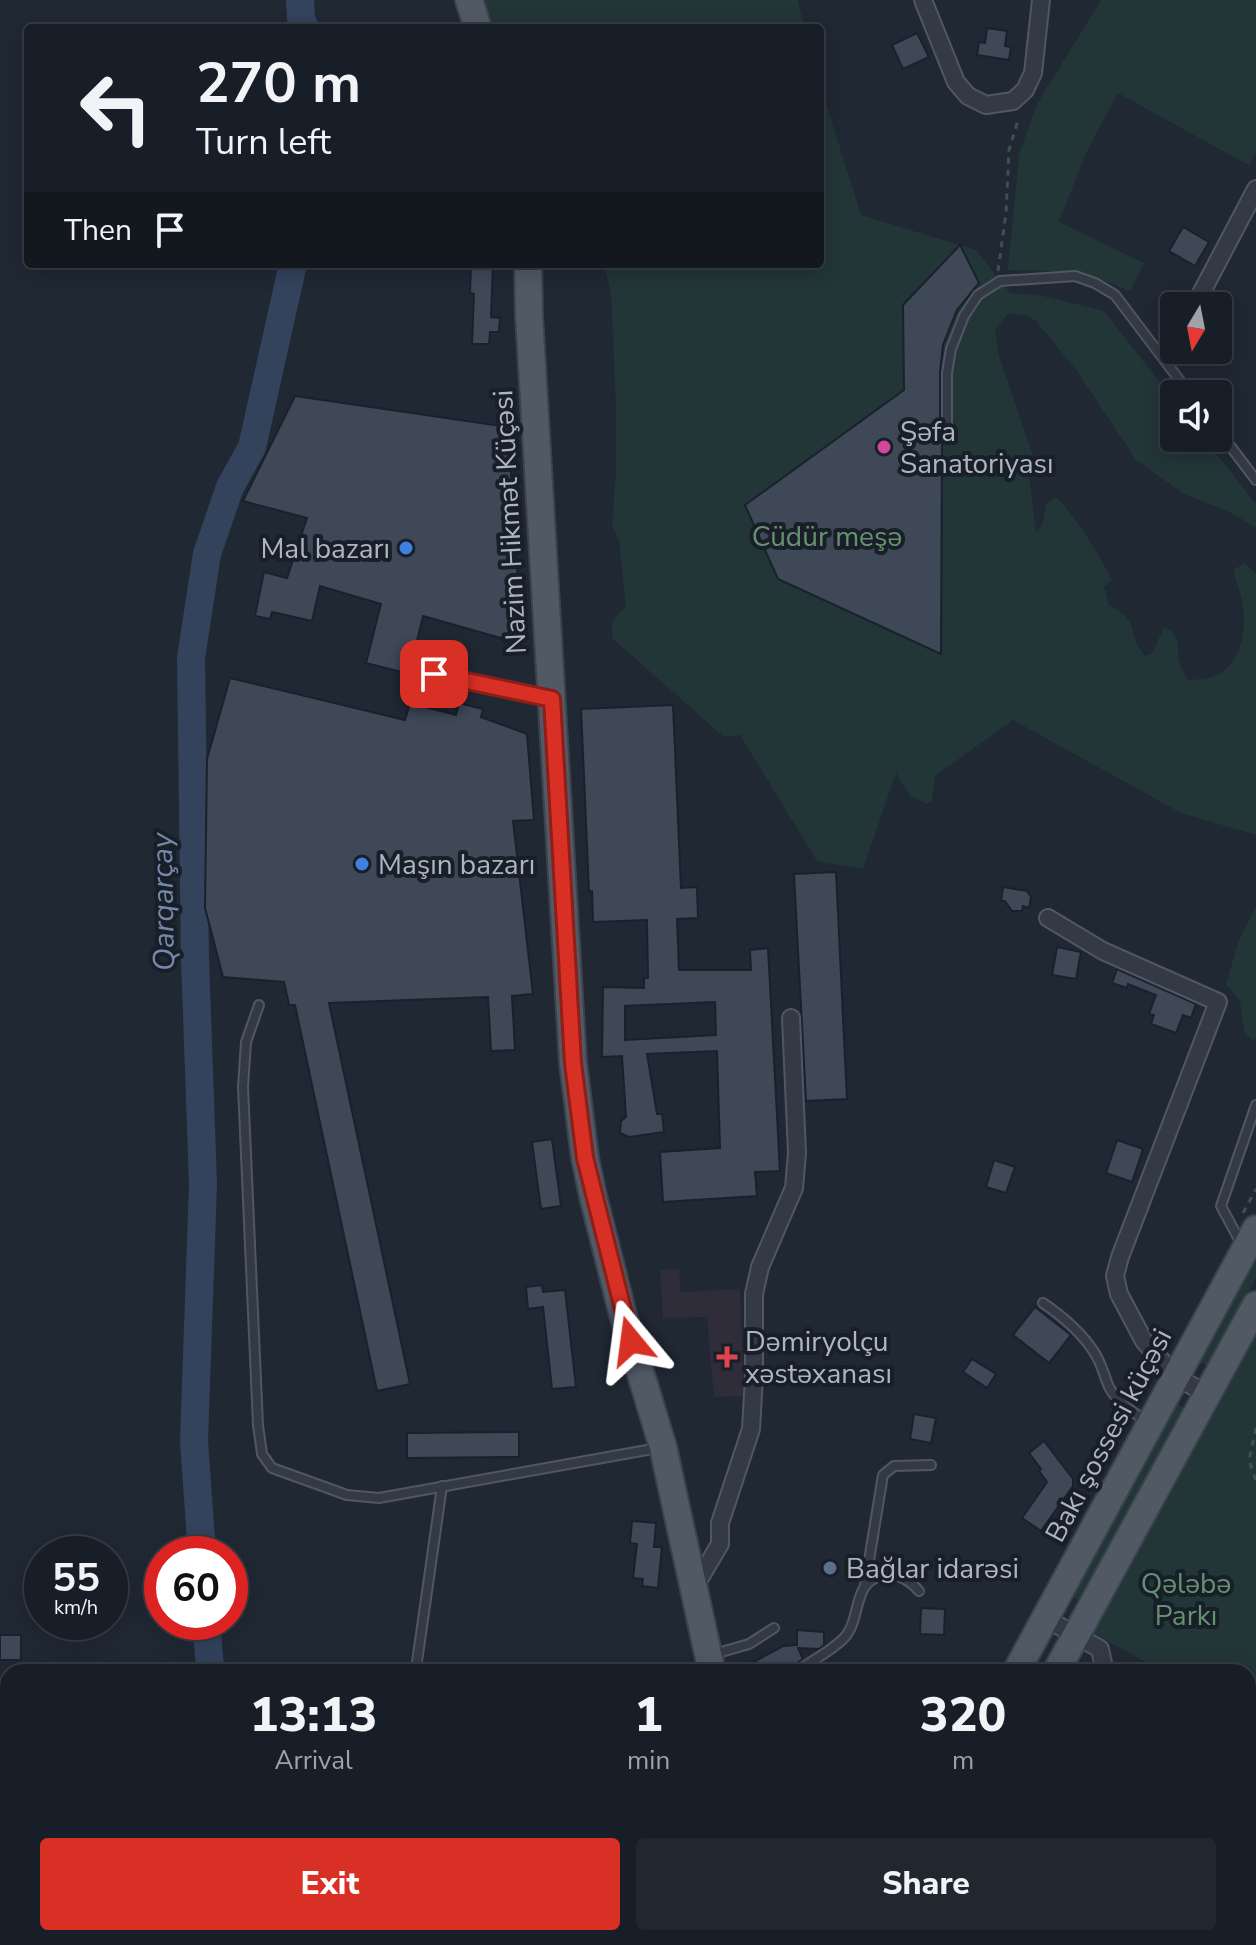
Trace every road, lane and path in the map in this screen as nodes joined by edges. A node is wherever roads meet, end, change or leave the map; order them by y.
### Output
1 (469, 0) edge
2 (923, 0) edge
3 (1041, 0) edge
4 (477, 24) edge
5 (1025, 90) junction
6 (1256, 189) edge
7 (528, 268) edge
8 (1000, 281) junction
9 (1202, 292) edge
10 (1179, 380) edge
11 (947, 438) dead end
12 (1232, 448) edge
13 (1256, 480) edge
14 (434, 674) dead end
15 (552, 699) junction
16 (1048, 918) dead end
17 (259, 1005) dead end
18 (791, 1018) dead end
19 (1256, 1105) edge
20 (1250, 1239) edge
21 (1043, 1303) dead end
22 (1256, 1305) edge
23 (1176, 1377) junction
24 (1207, 1394) junction
25 (1150, 1424) junction
26 (1256, 1428) edge
27 (663, 1447) junction
28 (931, 1465) dead end
29 (1256, 1481) edge
30 (442, 1486) junction
31 (865, 1586) junction
32 (694, 1588) junction
33 (919, 1591) dead end
34 (1045, 1618) junction
35 (774, 1628) dead end
36 (1077, 1635) junction
37 (417, 1664) edge
38 (711, 1664) edge
39 (807, 1664) edge
40 (1020, 1664) edge
41 (1061, 1664) edge
42 (1103, 1664) edge

1 - 4 main road
2 - 5 street
3 - 5 street
5 - 8 path
6 - 9 street
7 - 15 main road, Nazim Hikmət Küçəsi
8 - 10 lane
8 - 11 lane
12 - 13 lane
14 - 15 lane
15 - 27 main road, Nazim Hikmət Küçəsi
16 - 23 street
17 - 30 lane
18 - 32 street
19 - 20 lane
20 - 23 main road, Bakı şossesi küçəsi
21 - 25 lane
22 - 24 main road
23 - 24 street
23 - 25 main road, Bakı şossesi küçəsi
24 - 36 main road
25 - 34 main road, Bakı şossesi küçəsi
26 - 29 path
27 - 30 lane
27 - 32 main road, Nazim Hikmət Küçəsi
28 - 31 lane
30 - 37 lane
31 - 33 lane
31 - 39 lane
32 - 38 main road, Nazim Hikmət Küçəsi
34 - 36 street
34 - 40 main road, Bakı şossesi küçəsi
35 - 38 lane
36 - 41 main road
36 - 42 street

